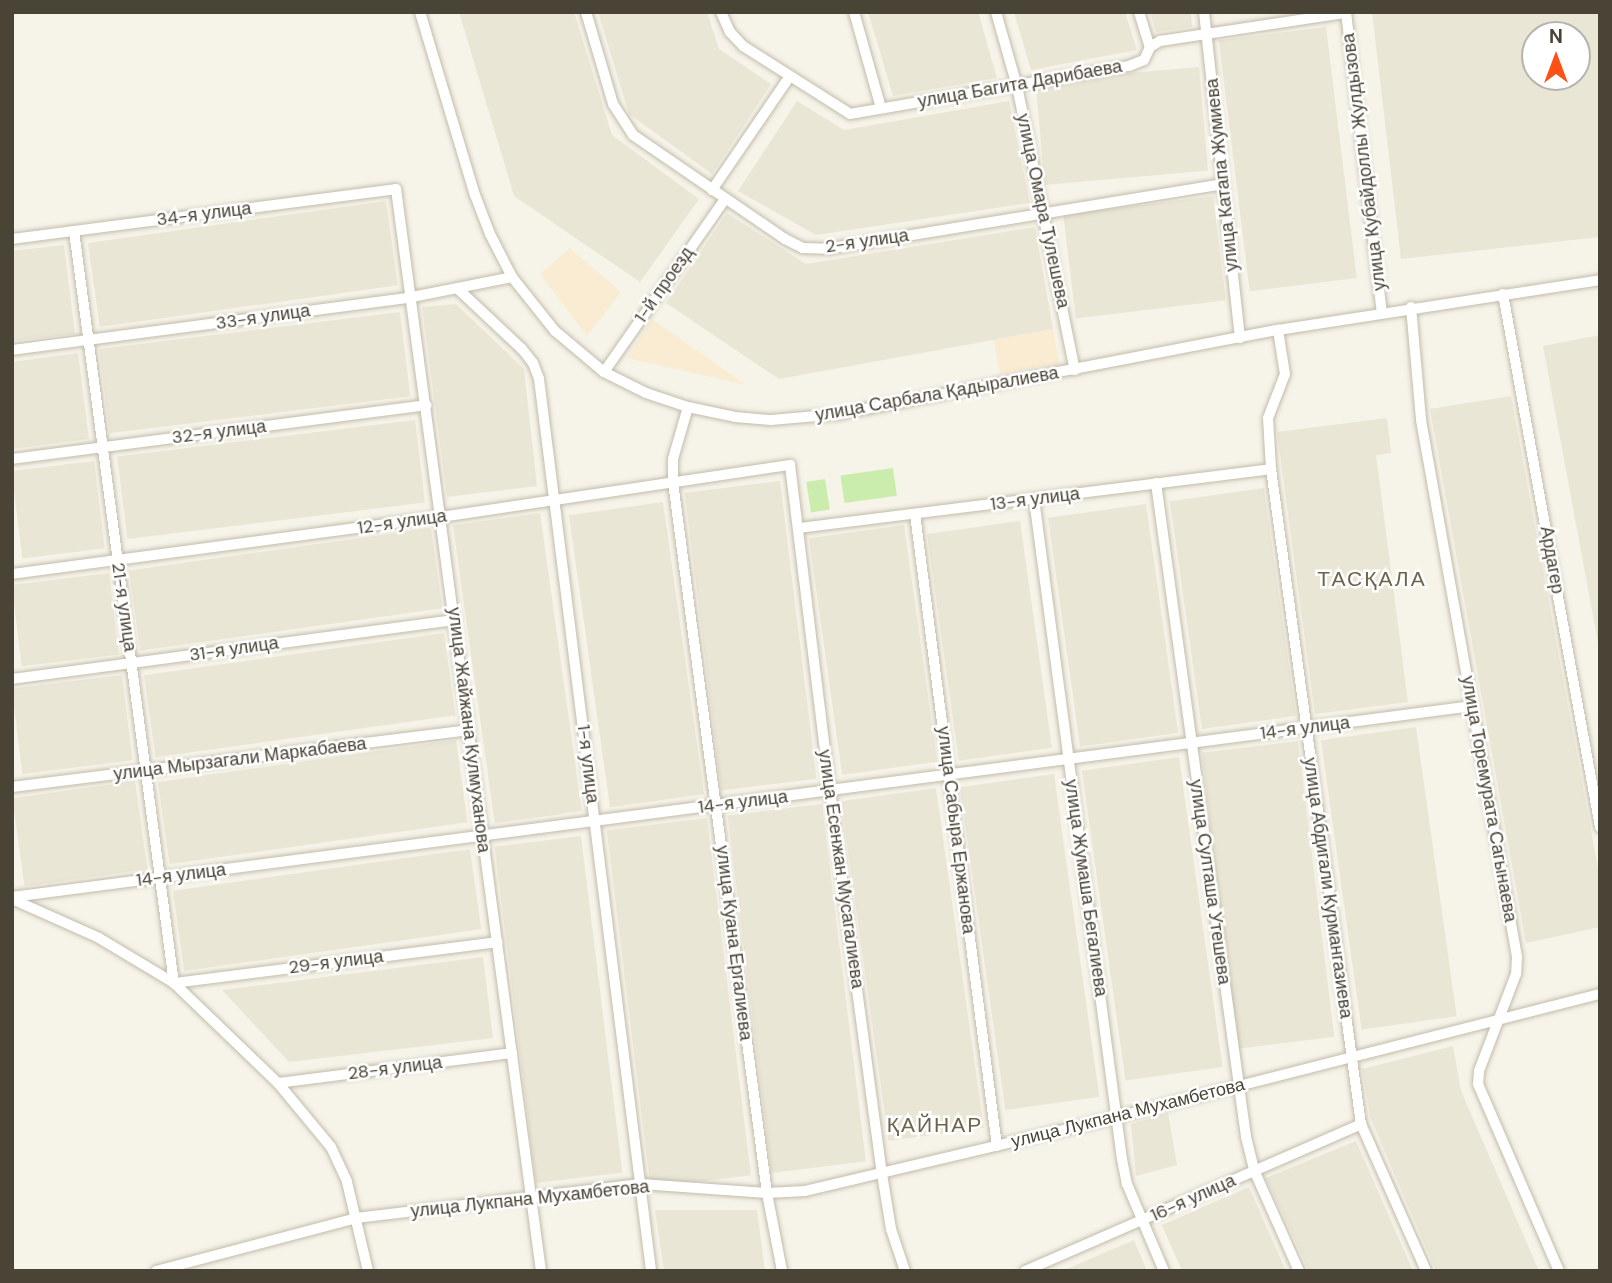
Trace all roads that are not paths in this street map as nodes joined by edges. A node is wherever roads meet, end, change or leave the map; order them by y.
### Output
1 (420, 12) edge
2 (586, 12) edge
3 (722, 12) edge
4 (854, 12) edge
5 (996, 12) edge
6 (1139, 12) edge
7 (1203, 12) edge
8 (1346, 13) edge
9 (1206, 32) junction
10 (1150, 47) junction
11 (790, 76) junction
12 (1017, 86) junction
13 (881, 108) junction
14 (1222, 184) junction
15 (396, 189) joint
16 (712, 190) junction
17 (724, 199) junction
18 (1045, 214) junction
19 (74, 230) junction
20 (12, 239) edge
21 (512, 277) junction
22 (1600, 280) edge
23 (458, 289) junction
24 (1503, 294) junction
25 (412, 297) junction
26 (1411, 307) junction
27 (1382, 312) junction
28 (1278, 330) junction
29 (1240, 338) junction
30 (89, 340) junction
31 (12, 350) edge
32 (1075, 370) junction
33 (604, 372) junction
34 (426, 405) junction
35 (688, 407) junction
36 (103, 447) junction
37 (12, 459) edge
38 (790, 465) joint
39 (1271, 469) junction
40 (673, 482) junction
41 (1156, 483) junction
42 (1034, 499) junction
43 (555, 501) junction
44 (915, 514) junction
45 (441, 517) junction
46 (799, 528) junction
47 (118, 561) junction
48 (12, 574) edge
49 (455, 620) junction
50 (131, 663) junction
51 (12, 678) edge
52 (1474, 706) junction
53 (1306, 728) junction
54 (469, 730) junction
55 (1192, 743) junction
56 (1068, 760) junction
57 (146, 771) junction
58 (949, 775) junction
59 (12, 787) edge
60 (830, 790) junction
61 (716, 805) junction
62 (595, 821) junction
63 (1600, 827) edge
64 (483, 836) junction
65 (160, 878) junction
66 (12, 898) edge
67 (497, 942) junction
68 (174, 983) junction
69 (1600, 994) edge
70 (1500, 1020) junction
71 (512, 1053) junction
72 (1351, 1058) junction
73 (278, 1083) junction
74 (1238, 1086) junction
75 (1117, 1117) junction
76 (1361, 1124) junction
77 (998, 1146) junction
78 (1254, 1170) junction
79 (881, 1174) junction
80 (641, 1184) junction
81 (766, 1193) junction
82 (529, 1197) junction
83 (356, 1218) junction
84 (1142, 1221) junction
85 (1030, 1270) edge
86 (156, 1271) edge
87 (368, 1271) edge
88 (541, 1271) edge
89 (652, 1271) edge
90 (782, 1271) edge
91 (905, 1271) edge
92 (1164, 1271) edge
93 (1299, 1271) edge
94 (1426, 1271) edge
95 (1559, 1271) edge

1 - 21 street, улица Сарбала Қадыралиева
2 - 16 street, 2-я улица
3 - 11 street, улица Багита Дарибаева
4 - 13 street
5 - 12 street, улица Омара Тулешева
6 - 10 street
7 - 9 street, улица Катапа Жумиева
8 - 9 street, улица Багита Дарибаева
8 - 27 street, улица Кубайдоллы Жулдызова
9 - 10 street, улица Багита Дарибаева
9 - 14 street, улица Катапа Жумиева
10 - 12 street, улица Багита Дарибаева
11 - 13 street, улица Багита Дарибаева
11 - 16 street
12 - 13 street, улица Багита Дарибаева
12 - 18 street, улица Омара Тулешева
14 - 18 street, 2-я улица
14 - 29 street, улица Катапа Жумиева
15 - 19 street, 34-я улица
15 - 25 street, улица Жайжана Кулмуханова
16 - 17 street, 2-я улица
17 - 18 street, 2-я улица
17 - 33 street, 1-й проезд
18 - 32 street, улица Омара Тулешева
19 - 20 street, 34-я улица
19 - 30 street, 21-я улица
21 - 23 street, 33-я улица
21 - 33 street, улица Сарбала Қадыралиева
22 - 24 street, улица Сарбала Қадыралиева
23 - 25 street, 33-я улица
23 - 43 street, 1-я улица
24 - 26 street, улица Сарбала Қадыралиева
24 - 63 street, Ардагер
25 - 30 street, 33-я улица
25 - 34 street, улица Жайжана Кулмуханова
26 - 27 street, улица Сарбала Қадыралиева
26 - 52 street, улица Торемурата Сагынаева
27 - 28 street, улица Сарбала Қадыралиева
28 - 29 street, улица Сарбала Қадыралиева
28 - 39 street, улица Абдигали Курмангазиева
29 - 32 street, улица Сарбала Қадыралиева
30 - 31 street, 33-я улица
30 - 36 street, 21-я улица
32 - 35 street, улица Сарбала Қадыралиева
33 - 35 street, улица Сарбала Қадыралиева
34 - 36 street, 32-я улица
34 - 45 street, улица Жайжана Кулмуханова
35 - 40 street, улица Куана Ергалиева
36 - 37 street, 32-я улица
36 - 47 street, 21-я улица
38 - 40 street, 12-я улица
38 - 46 street, улица Есенжан Мусагалиева
39 - 41 street, 13-я улица
39 - 53 street, улица Абдигали Курмангазиева
40 - 43 street, 12-я улица
40 - 61 street, улица Куана Ергалиева
41 - 42 street, 13-я улица
41 - 55 street, улица Султаша Утешева
42 - 44 street, 13-я улица
42 - 56 street, улица Жумаша Бегалиева
43 - 45 street, 12-я улица
43 - 62 street, 1-я улица
44 - 46 street, 13-я улица
44 - 58 street, улица Сабыра Ержанова
45 - 47 street, 12-я улица
45 - 49 street, улица Жайжана Кулмуханова
46 - 60 street, улица Есенжан Мусагалиева
47 - 48 street, 12-я улица
47 - 50 street, 21-я улица
49 - 50 street, 31-я улица
49 - 54 street, улица Жайжана Кулмуханова
50 - 51 street, 31-я улица
50 - 57 street, 21-я улица
52 - 53 street, 14-я улица
52 - 70 street, улица Торемурата Сагынаева
53 - 55 street, 14-я улица
53 - 72 street, улица Абдигали Курмангазиева
54 - 57 street, улица Мырзагали Маркабаева
54 - 64 street, улица Жайжана Кулмуханова
55 - 56 street, 14-я улица
55 - 74 street, улица Султаша Утешева
56 - 58 street, 14-я улица
56 - 75 street, улица Жумаша Бегалиева
57 - 59 street, улица Мырзагали Маркабаева
57 - 65 street, 21-я улица
58 - 60 street, 14-я улица
58 - 77 street, улица Сабыра Ержанова
60 - 61 street, 14-я улица
60 - 79 street, улица Есенжан Мусагалиева
61 - 62 street, 14-я улица
61 - 81 street, улица Куана Ергалиева
62 - 64 street, 14-я улица
62 - 80 street, 1-я улица
64 - 65 street, 14-я улица
64 - 67 street, улица Жайжана Кулмуханова
65 - 66 street, 14-я улица
65 - 68 street, 21-я улица
66 - 68 street
67 - 68 street, 29-я улица
67 - 71 street, улица Жайжана Кулмуханова
68 - 73 street
69 - 70 street, улица Лукпана Мухамбетова
70 - 72 street, улица Лукпана Мухамбетова
70 - 95 street, улица Торемурата Сагынаева
71 - 73 street, 28-я улица
71 - 82 street, улица Жайжана Кулмуханова
72 - 74 street, улица Лукпана Мухамбетова
72 - 76 street, улица Абдигали Курмангазиева
73 - 83 street
74 - 75 street, улица Лукпана Мухамбетова
74 - 78 street, улица Султаша Утешева
75 - 77 street, улица Лукпана Мухамбетова
75 - 84 street, улица Жумаша Бегалиева
76 - 78 street, 16-я улица
76 - 94 street, улица Абдигали Курмангазиева
77 - 79 street, улица Лукпана Мухамбетова
78 - 84 street, 16-я улица
78 - 93 street, улица Султаша Утешева
79 - 81 street, улица Лукпана Мухамбетова
79 - 91 street, улица Есенжан Мусагалиева
80 - 81 street, улица Лукпана Мухамбетова
80 - 82 street, улица Лукпана Мухамбетова
80 - 89 street, 1-я улица
81 - 90 street, улица Куана Ергалиева
82 - 83 street, улица Лукпана Мухамбетова
82 - 88 street, улица Жайжана Кулмуханова
83 - 86 street, улица Лукпана Мухамбетова
83 - 87 street
84 - 85 street, 16-я улица
84 - 92 street, улица Жумаша Бегалиева

